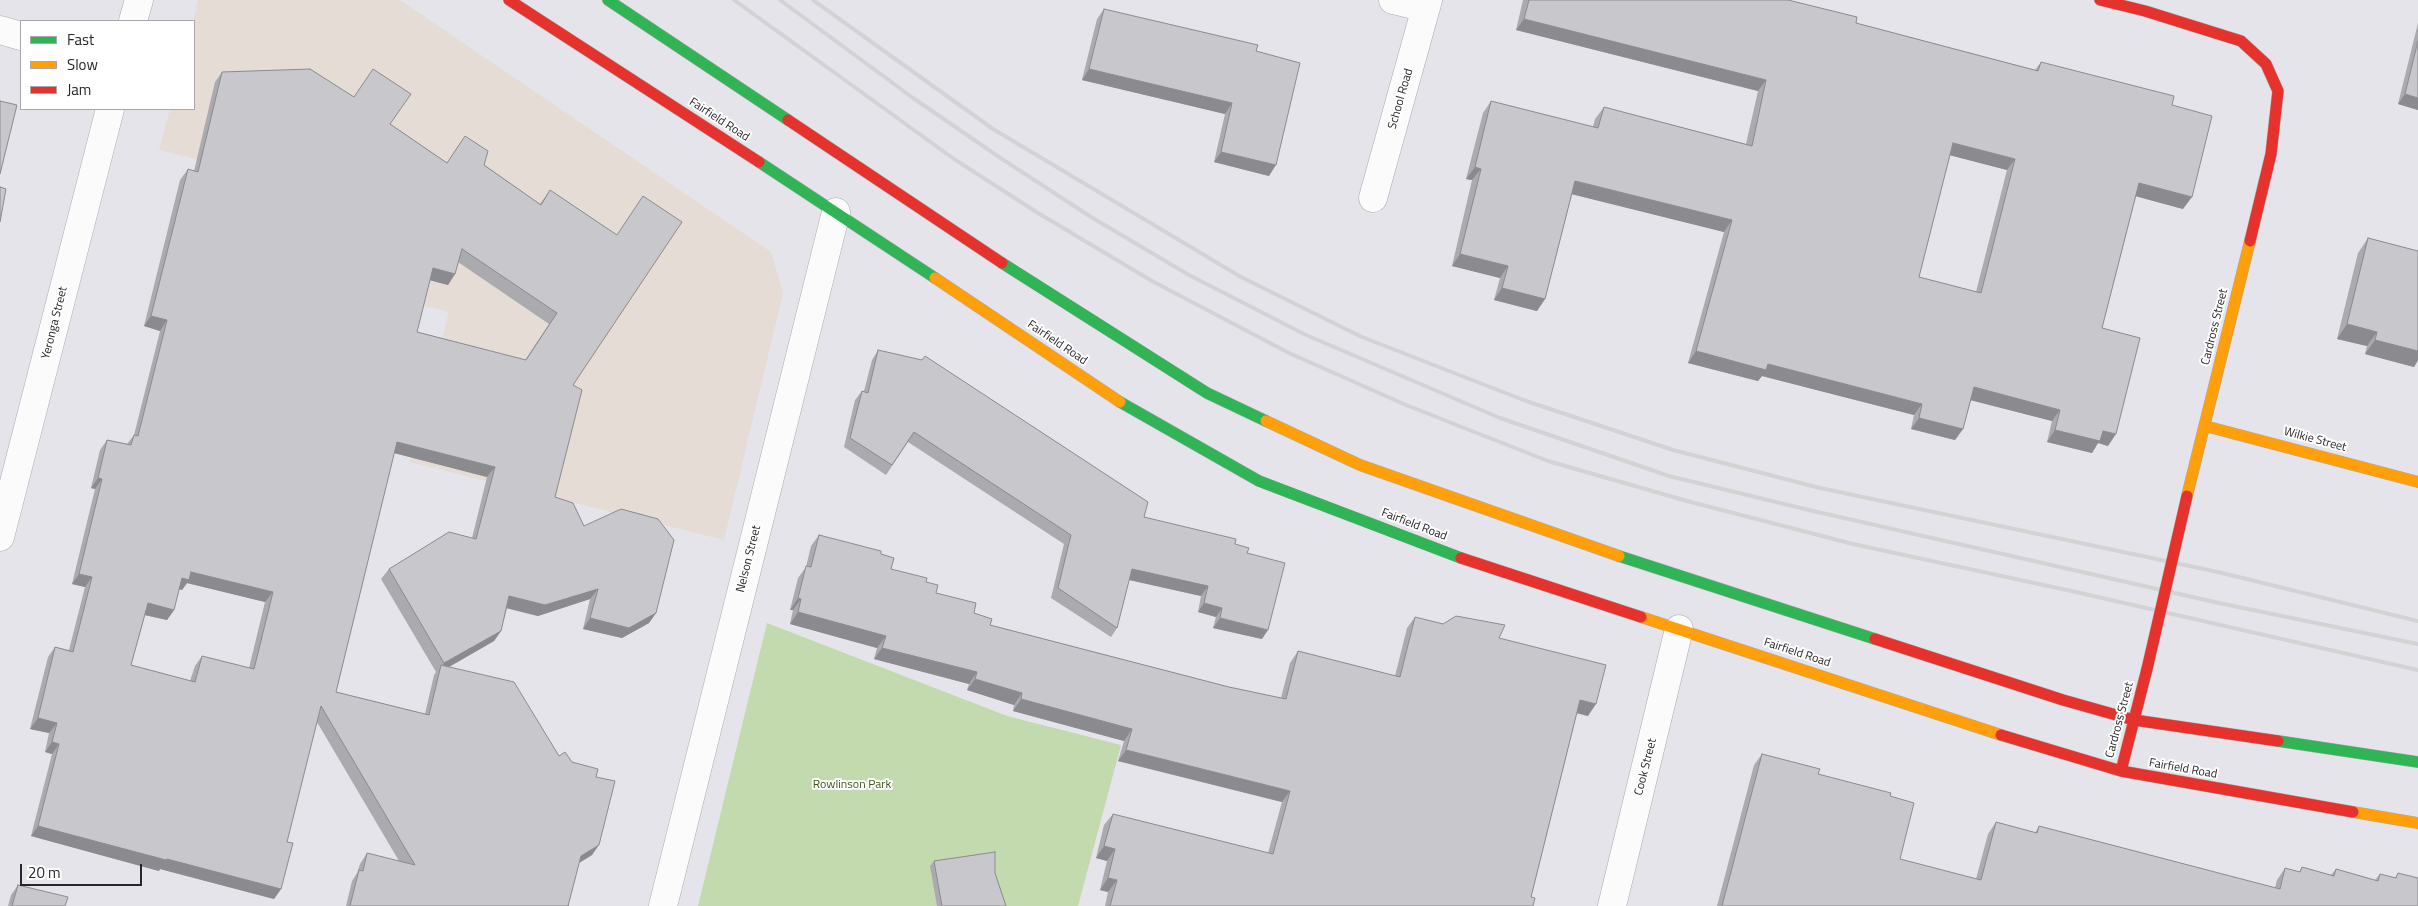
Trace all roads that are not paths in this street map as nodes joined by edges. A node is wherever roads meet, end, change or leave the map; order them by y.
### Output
1 (139, 0) edge
2 (509, 0) edge
3 (608, 0) edge
4 (1393, 0) edge
5 (2100, 0) edge
6 (1427, 4) edge
7 (133, 20) edge
8 (0, 30) edge
9 (20, 36) edge
10 (110, 110) edge
11 (1373, 198) dead end
12 (836, 212) junction
13 (2206, 426) junction
14 (2418, 482) edge
15 (0, 537) edge
16 (1679, 629) junction
17 (2134, 720) junction
18 (2418, 762) edge
19 (2121, 771) junction
20 (2418, 823) edge
21 (662, 906) edge
22 (1612, 906) edge

1 - 7 street
2 - 12 main road, Fairfield Road
3 - 17 main road
4 - 6 street
5 - 13 main road, Cardross Street
6 - 11 street, School Road
8 - 9 street
10 - 15 street, Yeronga Street
12 - 16 main road, Fairfield Road
12 - 21 street, Nelson Street
13 - 14 main road, Wilkie Street
13 - 17 main road, Cardross Street, bridge
16 - 19 main road, Fairfield Road
16 - 22 street, Cook Street
17 - 18 main road
17 - 19 main road, Cardross Street
19 - 20 main road, Fairfield Road

